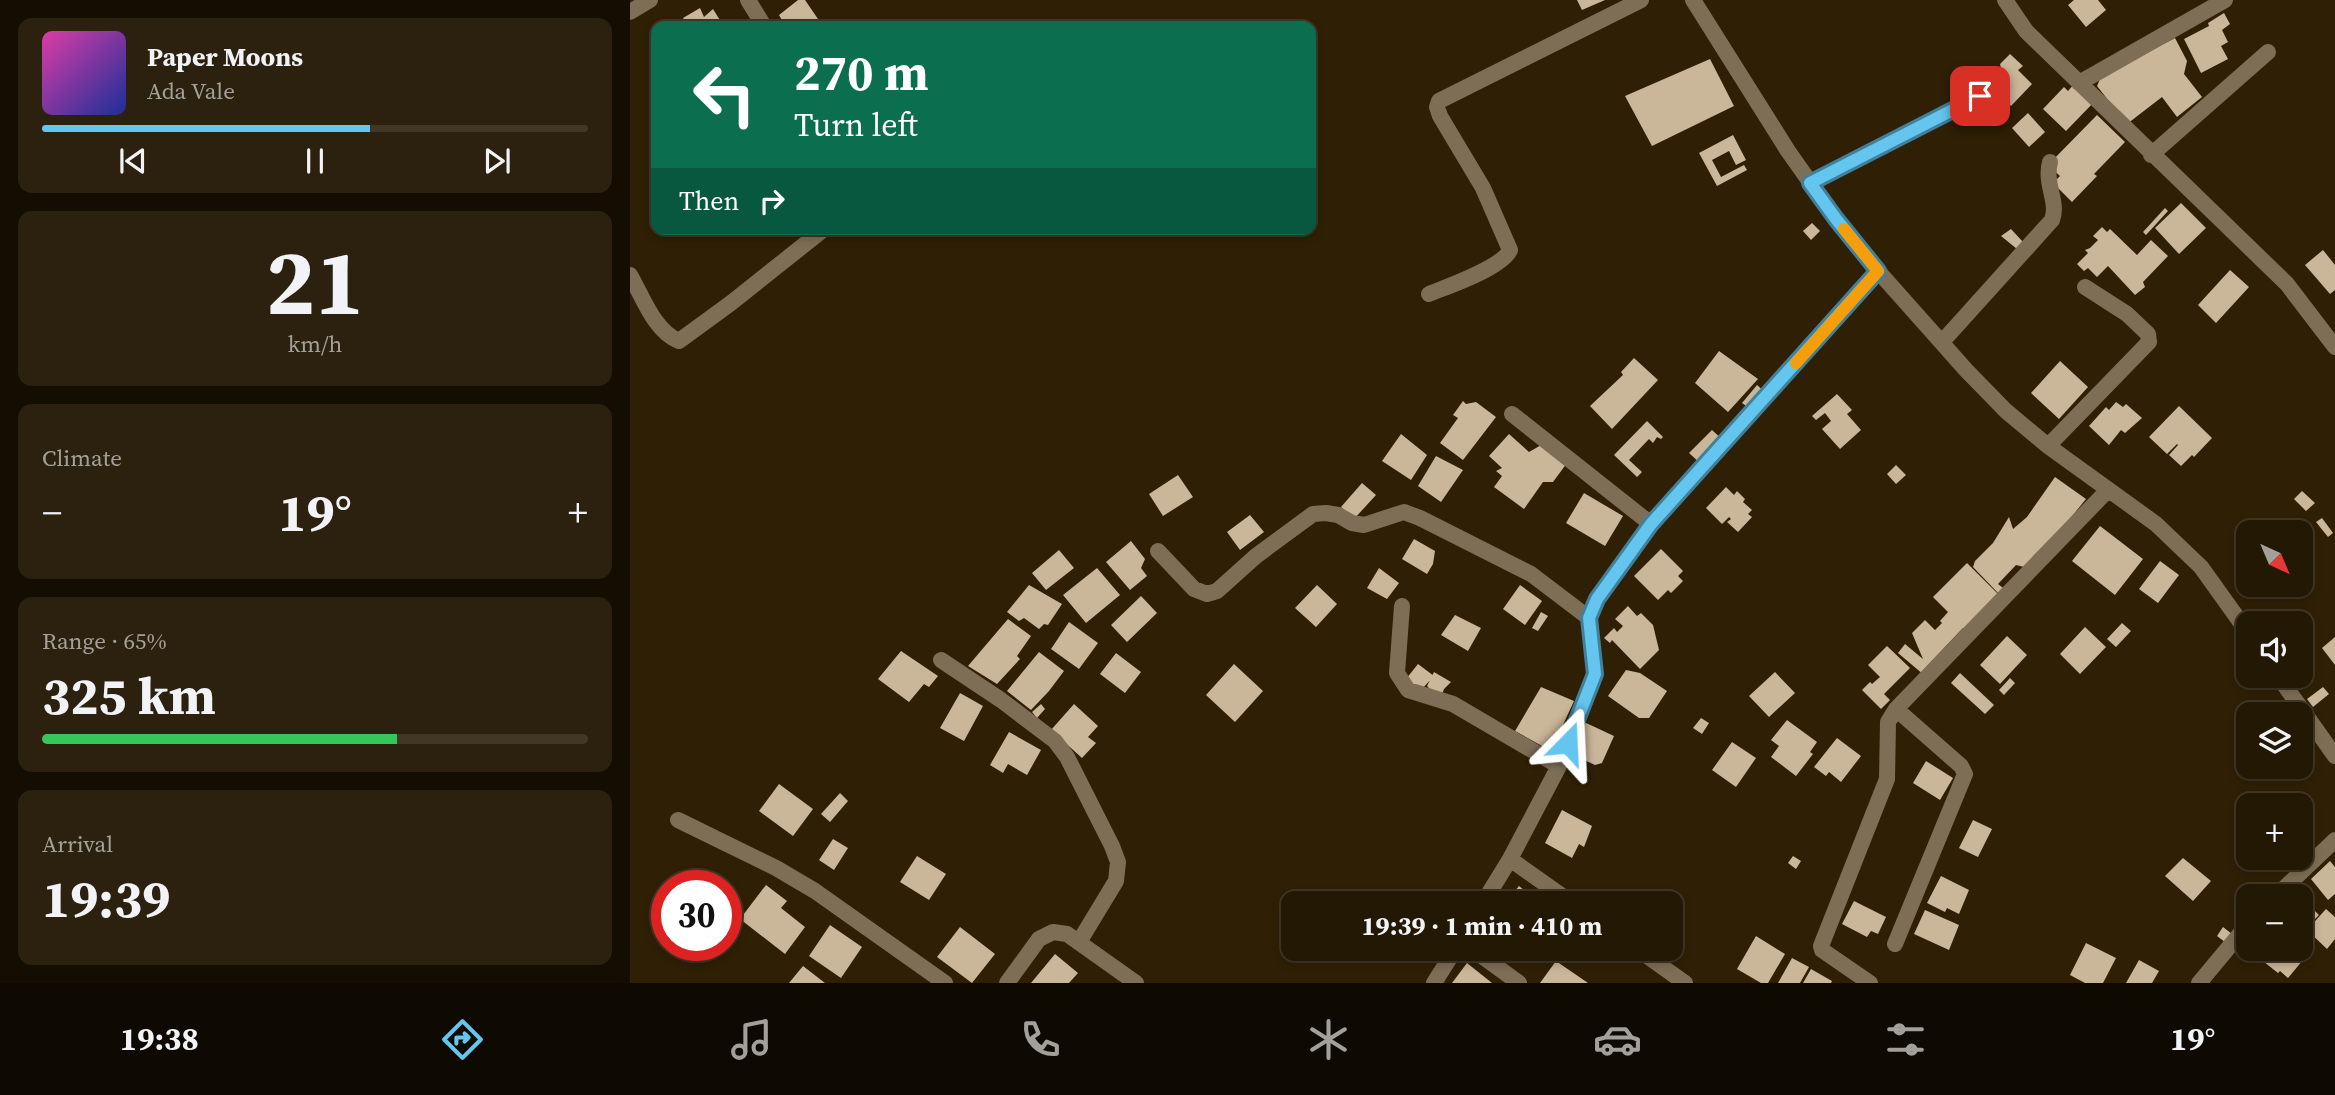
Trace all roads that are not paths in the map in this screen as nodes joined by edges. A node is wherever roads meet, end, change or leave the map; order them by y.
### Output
1 (650, 0) edge
2 (747, 0) edge
3 (1641, 0) edge
4 (1693, 0) edge
5 (2005, 0) edge
6 (2225, 0) edge
7 (630, 12) edge
8 (761, 21) edge
9 (2268, 52) dead end
10 (2079, 83) junction
11 (1980, 96) dead end
12 (2151, 155) junction
13 (2050, 162) dead end
14 (1810, 183) junction
15 (816, 235) edge
16 (1878, 271) junction
17 (630, 275) edge
18 (2084, 287) dead end
19 (1429, 294) dead end
20 (1942, 342) junction
21 (2335, 347) edge
22 (1512, 414) dead end
23 (2048, 446) junction
24 (2108, 490) junction
25 (1651, 524) junction
26 (1158, 551) dead end
27 (1402, 606) dead end
28 (2236, 616) edge
29 (1589, 618) junction
30 (941, 660) dead end
31 (2287, 688) edge
32 (1896, 709) junction
33 (2335, 756) edge
34 (1559, 766) junction
35 (678, 820) dead end
36 (2335, 840) edge
37 (1510, 859) junction
38 (2289, 884) edge
39 (1490, 891) edge
40 (1555, 891) edge
41 (2236, 939) edge
42 (1079, 942) junction
43 (1895, 944) dead end
44 (1448, 961) edge
45 (1489, 961) edge
46 (1654, 961) edge
47 (945, 983) edge
48 (1007, 983) edge
49 (1136, 983) edge
50 (1434, 983) edge
51 (1520, 983) edge
52 (1685, 983) edge
53 (1870, 983) edge
54 (2199, 983) edge

1 - 7 street
2 - 8 street
3 - 19 street
4 - 14 street
5 - 10 street
6 - 10 street
9 - 12 street
10 - 12 street
11 - 14 street
12 - 21 street
13 - 20 street
14 - 16 street
15 - 17 street
16 - 20 street
16 - 25 street
18 - 23 street
20 - 23 street
22 - 25 street
23 - 24 street
24 - 28 street
24 - 32 street
25 - 29 street
26 - 29 street
27 - 34 street
29 - 34 street
30 - 42 street
31 - 33 street
32 - 43 street
32 - 53 street
34 - 37 street
35 - 47 street
36 - 38 street
37 - 39 street
37 - 40 street
41 - 54 street
42 - 48 street
42 - 49 street
44 - 50 street
45 - 51 street
46 - 52 street

